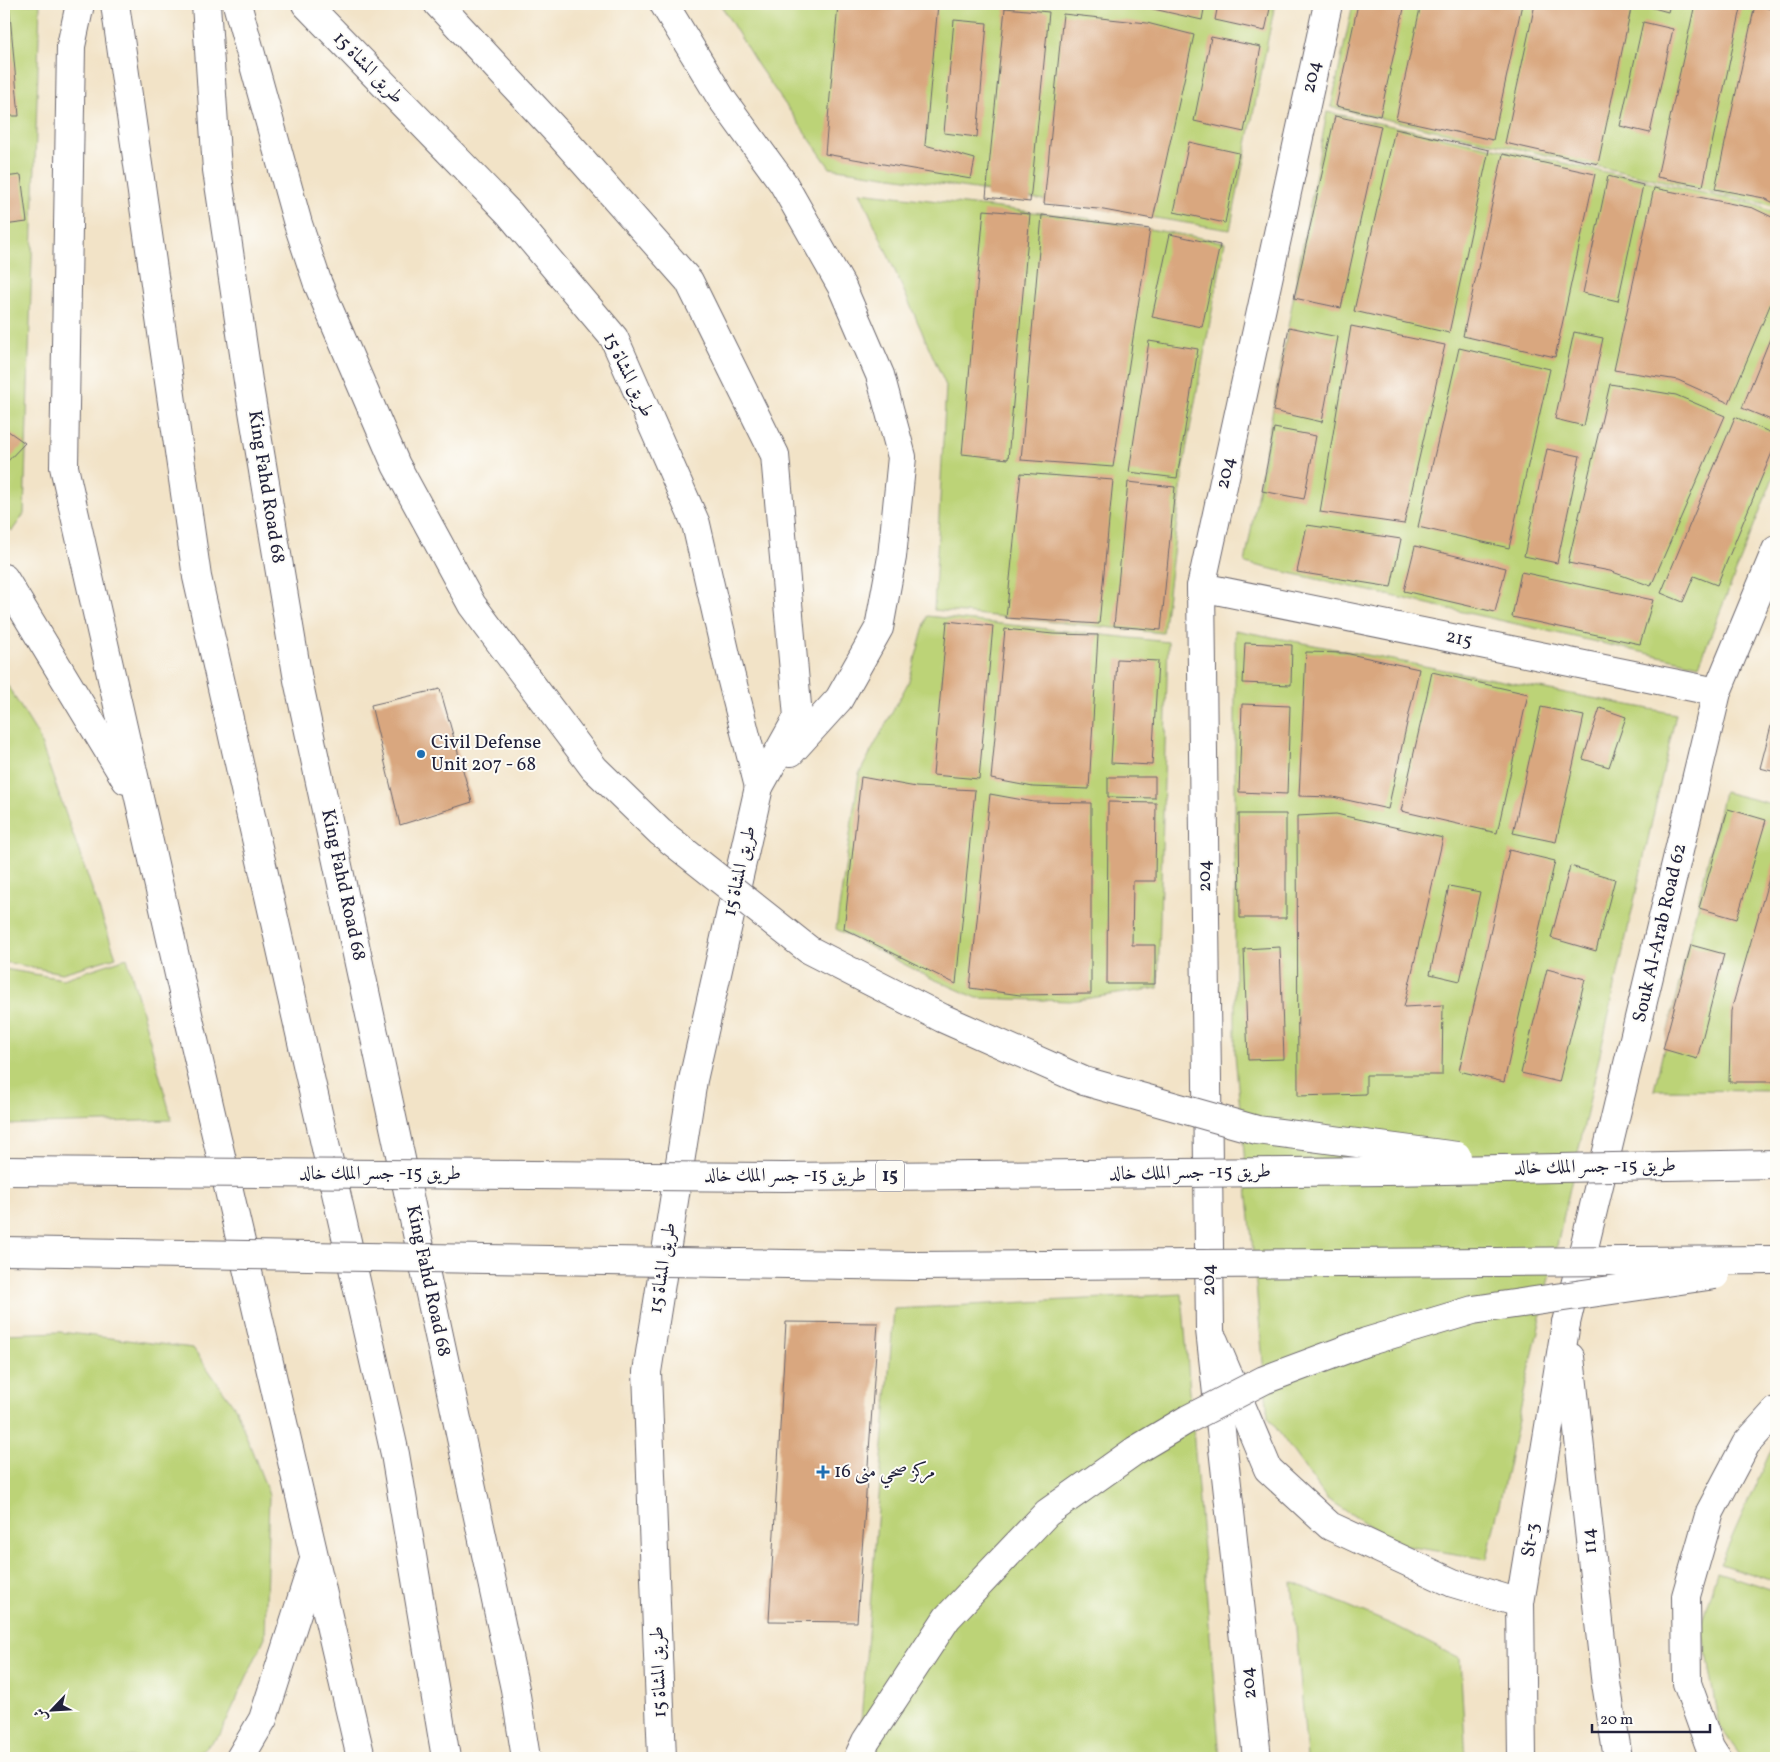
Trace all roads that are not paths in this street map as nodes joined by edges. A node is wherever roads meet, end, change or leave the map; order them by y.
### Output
1 (80, 4) edge
2 (115, 4) edge
3 (206, 4) edge
4 (237, 4) edge
5 (306, 4) edge
6 (438, 4) edge
7 (664, 4) edge
8 (1328, 4) edge
9 (1776, 550) edge
10 (4, 578) edge
11 (1201, 587) junction
12 (1717, 692) junction
13 (759, 787) junction
14 (139, 800) junction
15 (1776, 1159) edge
16 (1749, 1164) junction
17 (1776, 1164) edge
18 (1548, 1168) junction
19 (4, 1171) edge
20 (4, 1251) edge
21 (57, 1252) junction
22 (1776, 1260) edge
23 (4, 1265) edge
24 (1776, 1266) edge
25 (1566, 1323) junction
26 (1210, 1330) junction
27 (1776, 1411) edge
28 (314, 1558) junction
29 (1520, 1604) junction
30 (1520, 1755) edge
31 (240, 1758) edge
32 (361, 1758) edge
33 (446, 1758) edge
34 (526, 1758) edge
35 (662, 1758) edge
36 (858, 1758) edge
37 (1257, 1758) edge
38 (1618, 1758) edge
39 (1717, 1758) edge

1 - 14 main road
2 - 33 main road
3 - 34 main road, King Fahd Road 68
4 - 18 main road, bridge
5 - 13 main road, طريق المشاة 15
6 - 13 main road, طريق المشاة 15
7 - 13 main road
8 - 11 main road, 204
9 - 12 main road, Souk Al-Arab Road 62
10 - 14 main road
11 - 12 main road, 215
11 - 26 main road, 204
12 - 25 main road, Souk Al-Arab Road 62
13 - 35 main road, طريق المشاة 15
14 - 28 main road
15 - 16 main road, bridge
16 - 17 main road, طريق 15- جسر الملك خالد / 15, bridge
16 - 18 main road, طريق 15- جسر الملك خالد / 15, bridge
18 - 19 main road, طريق 15- جسر الملك خالد / 15, bridge
20 - 21 main road, bridge
21 - 22 main road, bridge
21 - 23 main road, bridge
24 - 36 main road, bridge
25 - 29 main road, St-3
25 - 38 main road, 114
26 - 29 main road
26 - 37 main road, 204
27 - 39 main road
28 - 31 main road
28 - 32 main road
29 - 30 main road, St-3

